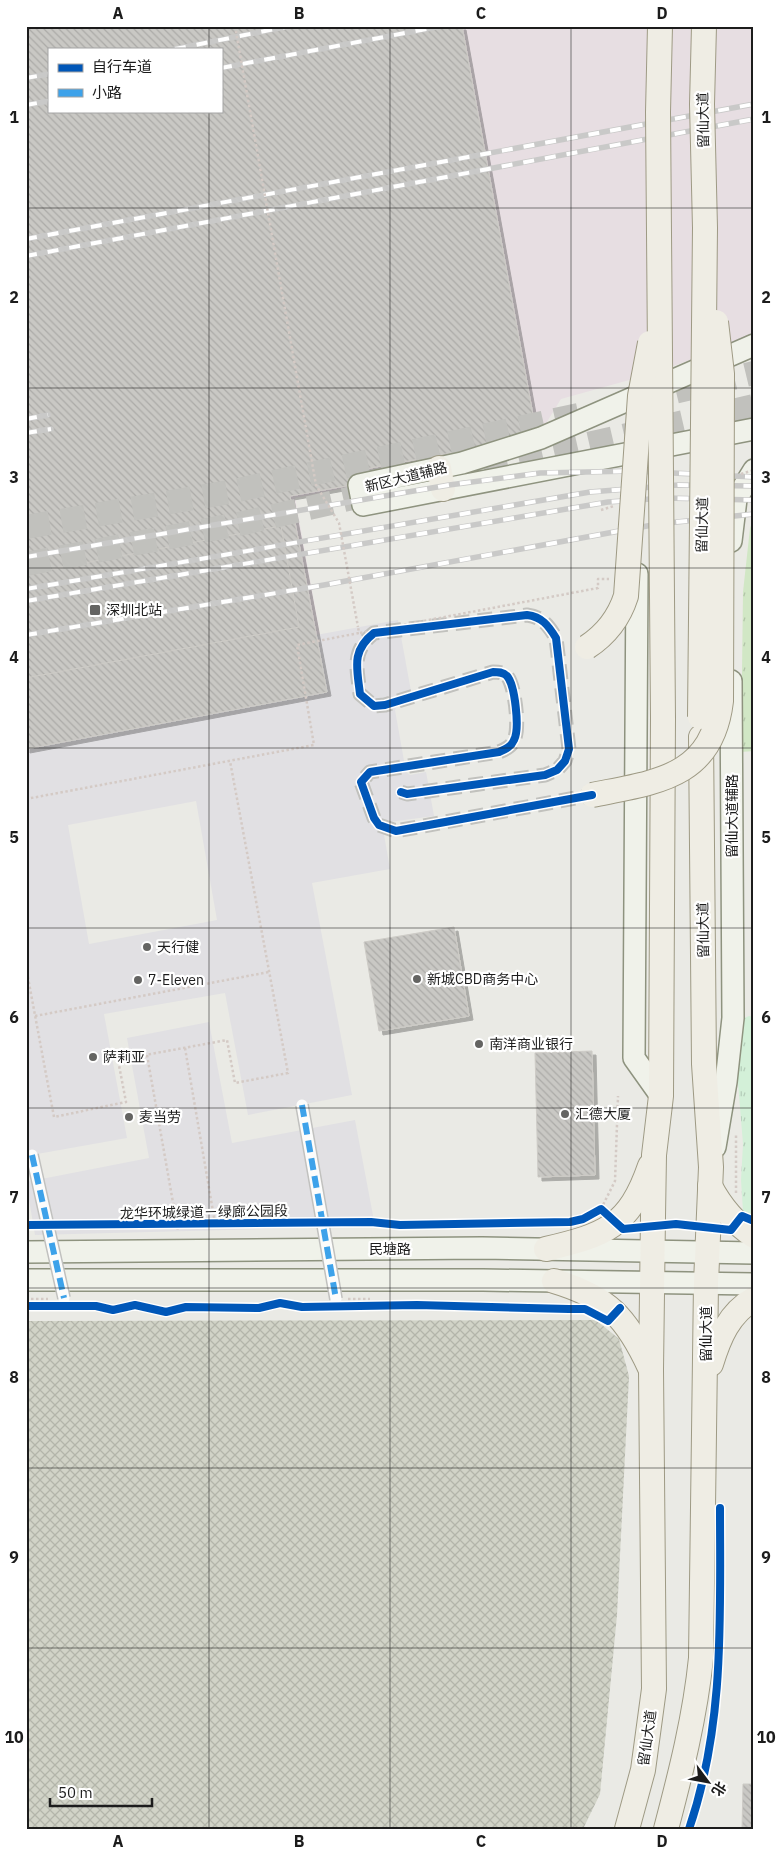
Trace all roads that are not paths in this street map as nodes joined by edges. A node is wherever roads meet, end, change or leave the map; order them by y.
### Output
1 (660, 26) edge
2 (704, 26) edge
3 (705, 228) junction
4 (660, 282) junction
5 (754, 344) edge
6 (754, 429) edge
7 (594, 462) junction
8 (754, 470) edge
9 (587, 647) dead end
10 (592, 795) tunnel mouth
11 (661, 1096) junction
12 (302, 1105) dead end
13 (654, 1154) junction
14 (32, 1155) dead end
15 (711, 1177) junction
16 (754, 1236) edge
17 (482, 1248) junction
18 (546, 1249) junction
19 (26, 1252) edge
20 (652, 1252) junction
21 (707, 1252) junction
22 (754, 1253) edge
23 (26, 1280) edge
24 (483, 1280) junction
25 (554, 1281) junction
26 (654, 1283) junction
27 (706, 1283) junction
28 (754, 1284) edge
29 (64, 1298) road end
30 (336, 1299) dead end
31 (754, 1299) edge
32 (651, 1370) junction
33 (705, 1395) junction
34 (627, 1829) edge
35 (666, 1829) edge

1 - 4 main road, 留仙大道, bridge
2 - 3 main road, 留仙大道, bridge
3 - 10 main road, bridge
3 - 15 main road, 留仙大道, bridge
4 - 9 main road, bridge
4 - 11 main road, 留仙大道, bridge
5 - 7 main road, 新区大道辅路
6 - 7 main road, 新区大道辅路
7 - 11 main road
8 - 15 main road, 留仙大道辅路
11 - 13 main road, 留仙大道
12 - 30 street, bridge
13 - 18 main road
13 - 20 main road, 留仙大道
14 - 29 street, bridge
15 - 16 main road
15 - 21 main road, 留仙大道
17 - 18 main road, 民塘路
17 - 19 main road, 民塘路
17 - 24 main road
18 - 20 main road, 民塘路
20 - 21 main road, 民塘路
20 - 26 main road, 留仙大道
21 - 22 main road, 民塘路
21 - 27 main road, 留仙大道
23 - 24 main road
24 - 25 main road
25 - 26 main road
25 - 32 main road
26 - 27 main road
26 - 32 main road, 留仙大道
27 - 28 main road
27 - 33 main road, 留仙大道
31 - 33 main road
32 - 34 main road, 留仙大道
33 - 35 main road, 留仙大道

